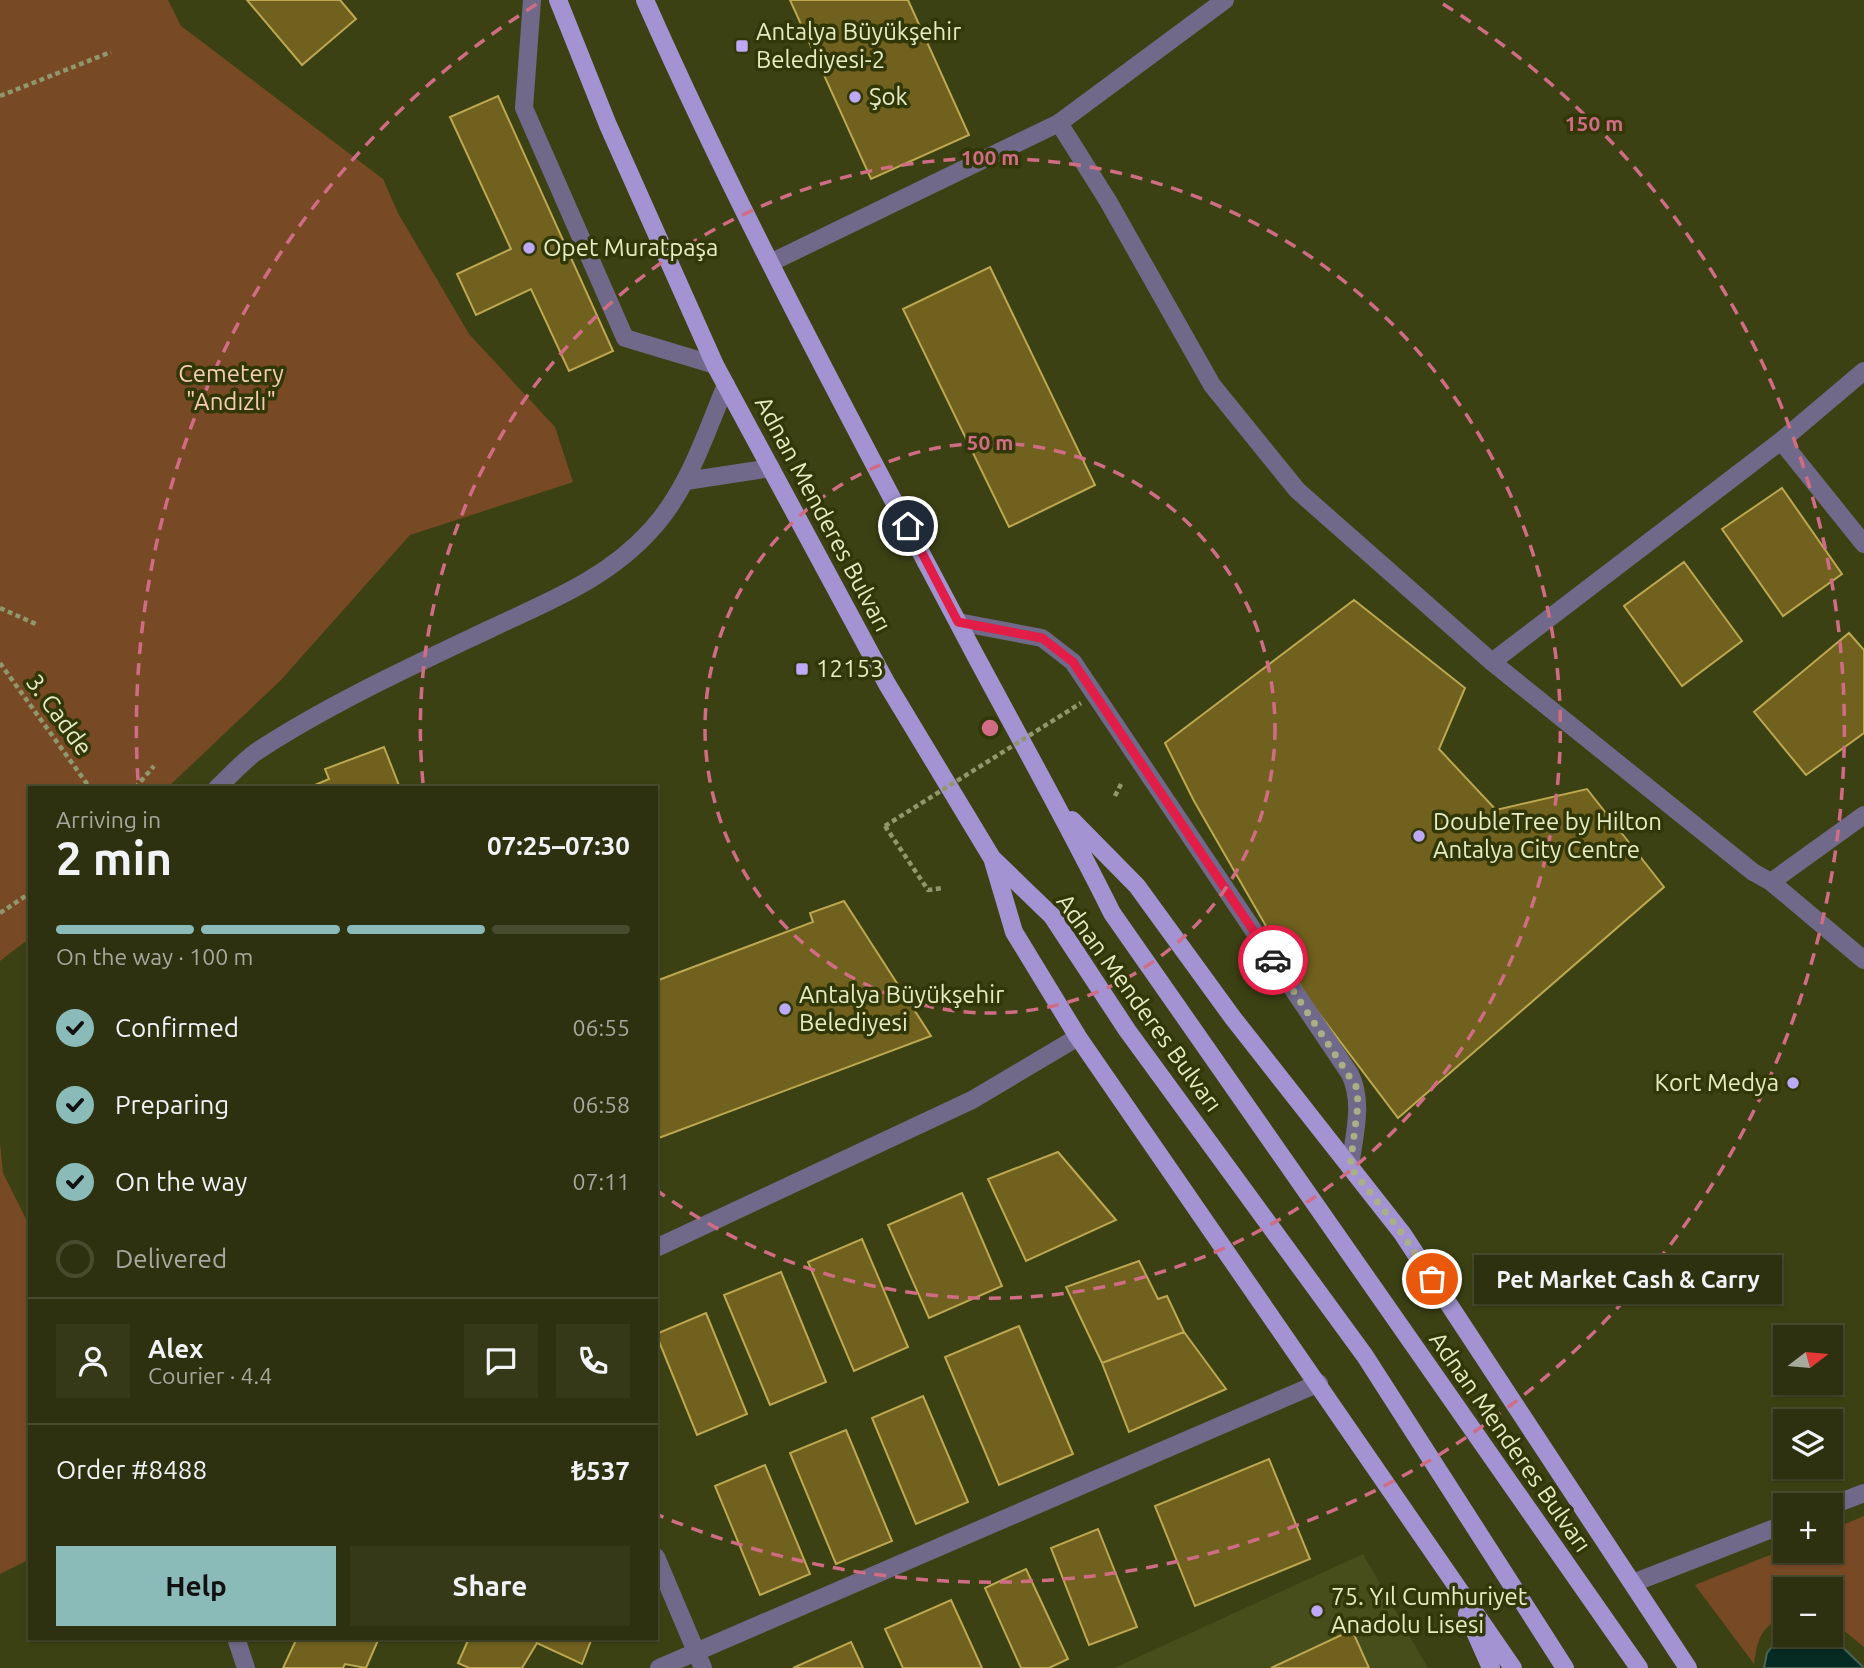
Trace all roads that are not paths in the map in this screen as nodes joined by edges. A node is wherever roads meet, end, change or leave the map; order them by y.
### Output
1 (532, 0) edge
2 (558, 0) edge
3 (645, 0) edge
4 (1225, 0) edge
5 (1059, 123) junction
6 (772, 262) junction
7 (715, 365) junction
8 (1864, 371) edge
9 (726, 385) junction
10 (1781, 441) junction
11 (771, 468) junction
12 (686, 481) junction
13 (1864, 544) edge
14 (958, 622) junction
15 (1492, 662) junction
16 (219, 786) edge
17 (1060, 809) junction
18 (1864, 815) edge
19 (992, 858) junction
20 (1770, 882) junction
21 (1864, 960) edge
22 (1078, 1037) junction
23 (1350, 1167) junction
24 (658, 1247) edge
25 (1319, 1383) junction
26 (1864, 1493) edge
27 (1843, 1501) edge
28 (1773, 1529) edge
29 (658, 1561) edge
30 (1448, 1573) junction
31 (1633, 1583) junction
32 (237, 1640) edge
33 (700, 1660) edge
34 (246, 1668) edge
35 (659, 1668) edge
36 (1490, 1668) edge
37 (1513, 1668) edge
38 (1565, 1668) edge
39 (1639, 1668) edge
40 (1688, 1668) edge

1 - 7 street
2 - 7 main road, Adnan Menderes Bulvarı
3 - 6 main road, Adnan Menderes Bulvarı
4 - 5 street
5 - 6 street
5 - 15 street
6 - 14 main road, Adnan Menderes Bulvarı
7 - 9 main road, Adnan Menderes Bulvarı
8 - 10 street
9 - 11 main road, Adnan Menderes Bulvarı
9 - 12 street
10 - 13 street
10 - 15 street
11 - 12 street
11 - 19 main road, Adnan Menderes Bulvarı
12 - 16 street
14 - 17 main road, Adnan Menderes Bulvarı
14 - 23 street
15 - 20 street
17 - 23 main road
17 - 39 main road, Adnan Menderes Bulvarı
18 - 20 street
19 - 22 main road
19 - 38 main road, Adnan Menderes Bulvarı
20 - 21 street
22 - 24 street
22 - 25 main road
23 - 31 main road
25 - 30 main road
25 - 33 street
26 - 27 street
28 - 31 street
29 - 33 street
30 - 36 main road
30 - 37 main road
31 - 40 main road
32 - 34 street
33 - 35 street

